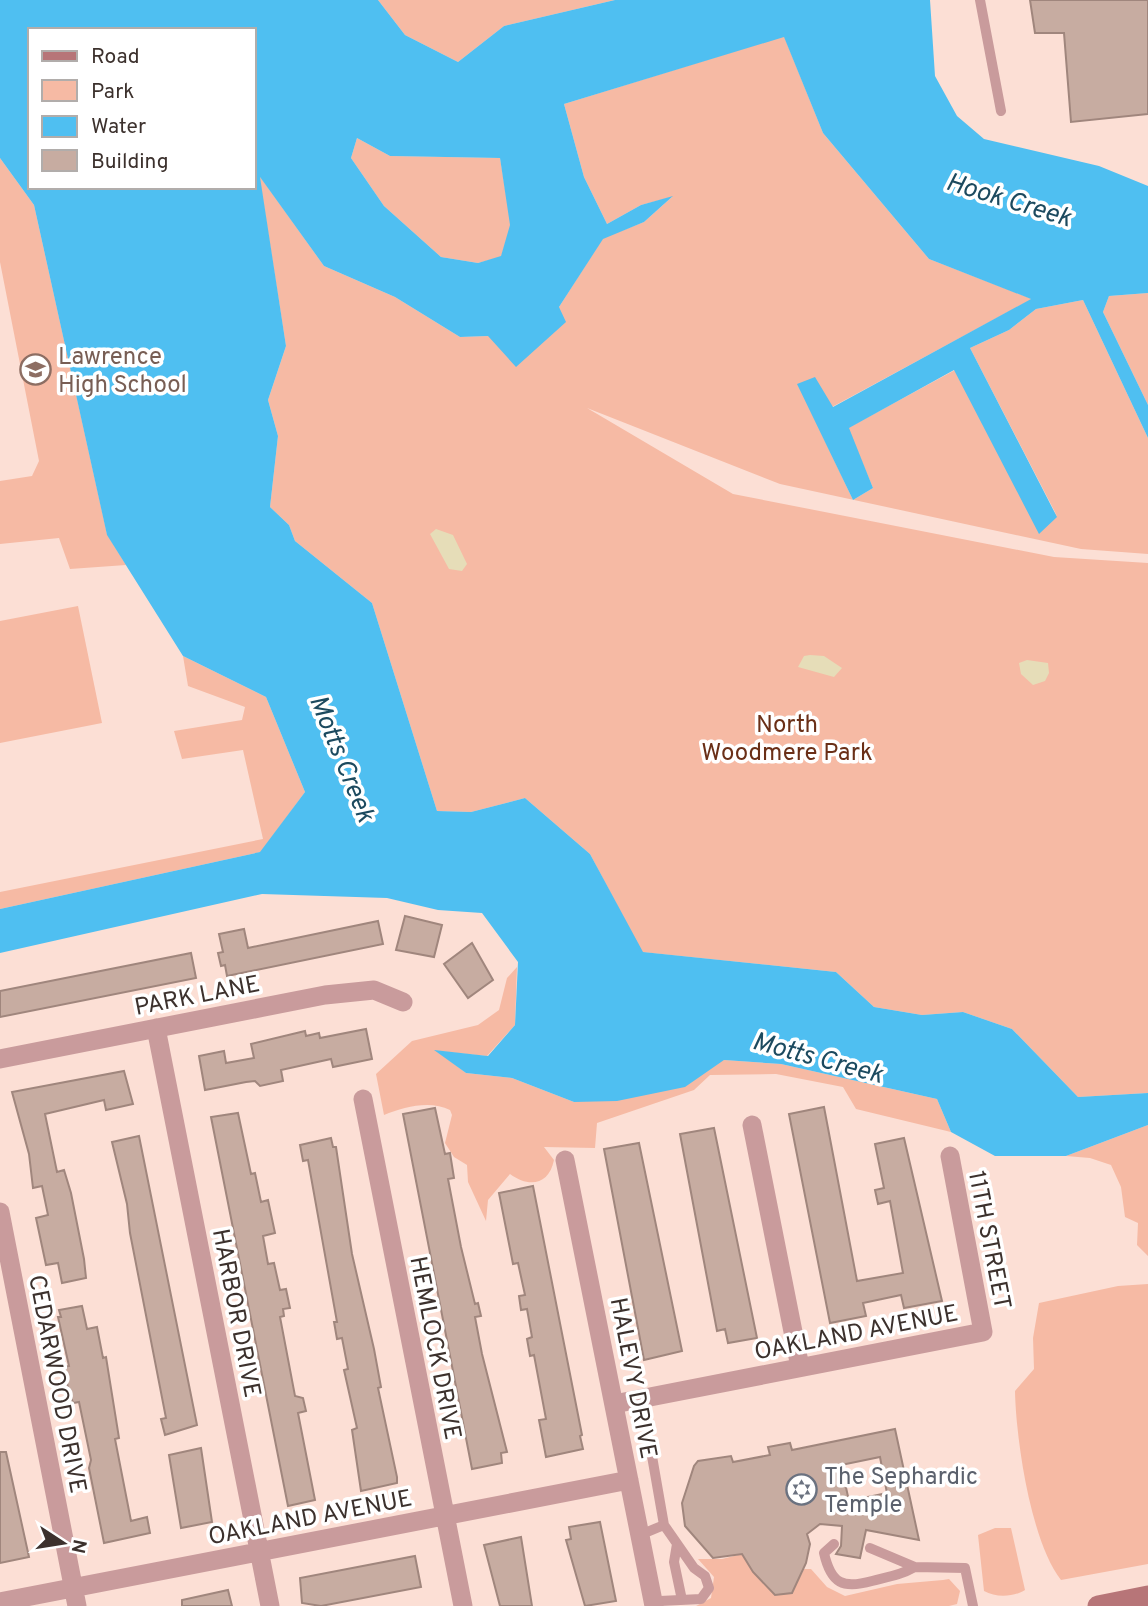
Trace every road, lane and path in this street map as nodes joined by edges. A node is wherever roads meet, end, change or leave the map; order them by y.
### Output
1 (980, 0) edge
2 (1001, 111) dead end
3 (404, 1002) dead end
4 (156, 1028) junction
5 (0, 1059) edge
6 (363, 1099) dead end
7 (752, 1125) dead end
8 (950, 1156) dead end
9 (565, 1160) dead end
10 (0, 1212) edge
11 (983, 1332) joint
12 (800, 1367) junction
13 (614, 1404) junction
14 (649, 1439) dead end
15 (629, 1480) junction
16 (444, 1516) junction
17 (664, 1525) junction
18 (640, 1535) junction
19 (677, 1545) junction
20 (834, 1545) dead end
21 (870, 1548) dead end
22 (258, 1551) junction
23 (915, 1567) junction
24 (1148, 1596) edge
25 (75, 1597) edge
26 (682, 1600) junction
27 (0, 1602) edge
28 (654, 1605) edge
29 (270, 1606) edge
30 (463, 1606) edge
31 (973, 1606) edge
32 (1098, 1606) edge

1 - 2 lane
3 - 4 street, PARK LANE
4 - 5 street, PARK LANE
4 - 22 street, HARBOR DRIVE
6 - 16 street, HEMLOCK DRIVE
7 - 12 street
8 - 11 street, 11TH STREET
9 - 13 street, HALEVY DRIVE
10 - 25 street, CEDARWOOD DRIVE
11 - 12 street, OAKLAND AVENUE
12 - 13 street, OAKLAND AVENUE
13 - 15 street, HALEVY DRIVE
14 - 17 lane
15 - 16 street, OAKLAND AVENUE
15 - 18 street, HALEVY DRIVE
16 - 22 street, OAKLAND AVENUE
16 - 30 street, HEMLOCK DRIVE
17 - 18 lane
17 - 19 lane
18 - 28 street, HALEVY DRIVE
19 - 26 lane
19 - 26 lane
20 - 23 lane
21 - 23 lane
22 - 25 street, OAKLAND AVENUE
22 - 29 street, HARBOR DRIVE
23 - 31 lane
24 - 32 street
25 - 27 street, OAKLAND AVENUE
26 - 28 lane

